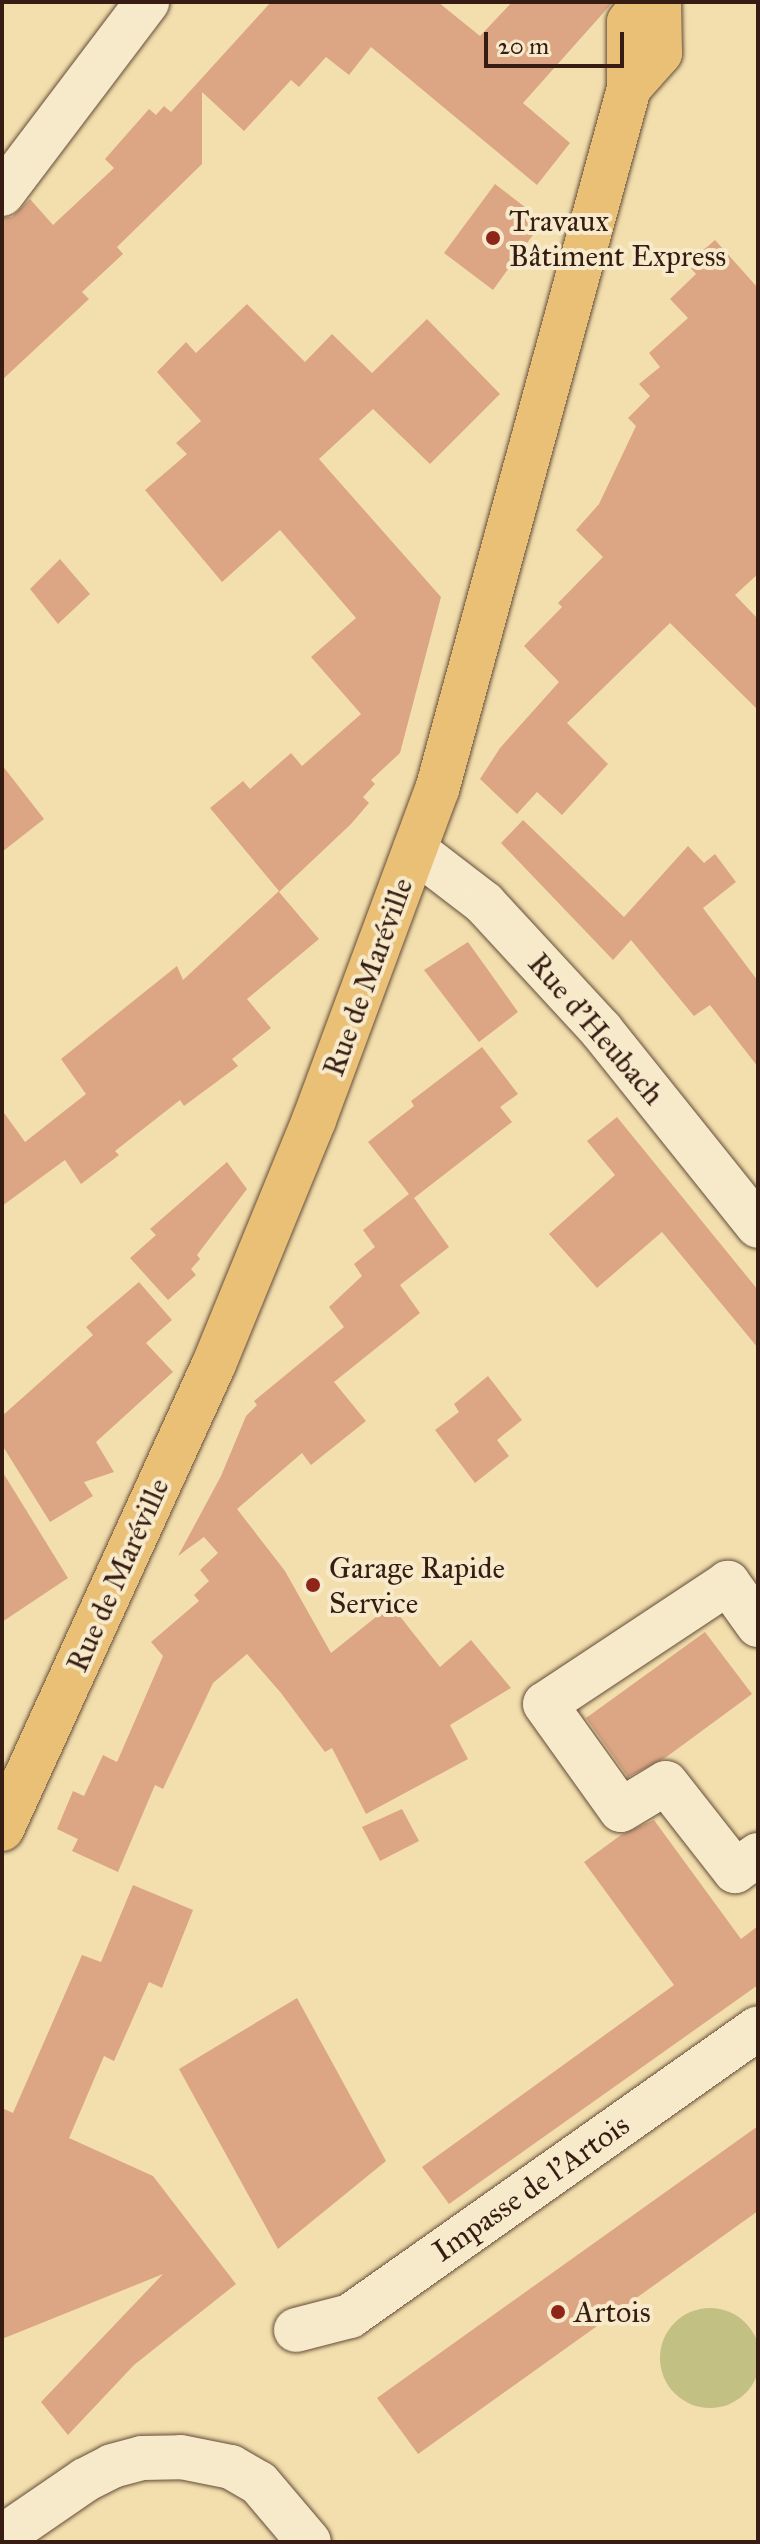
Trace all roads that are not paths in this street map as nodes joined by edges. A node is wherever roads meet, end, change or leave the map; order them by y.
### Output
1 (147, 2) edge
2 (644, 2) edge
3 (659, 2) edge
4 (629, 88) junction
5 (2, 194) edge
6 (415, 850) junction
7 (758, 1226) edge
8 (758, 1625) edge
9 (2, 1829) edge
10 (758, 1855) edge
11 (758, 2028) edge
12 (296, 2330) dead end
13 (2, 2537) edge
14 (309, 2542) edge

1 - 5 street
2 - 4 main road, Rue de Maréville
3 - 4 main road, Rue de Maréville
4 - 6 main road, Rue de Maréville
6 - 7 street, Rue d'Heubach
6 - 9 main road, Rue de Maréville
8 - 10 street
11 - 12 street, Impasse de l'Artois
13 - 14 street

